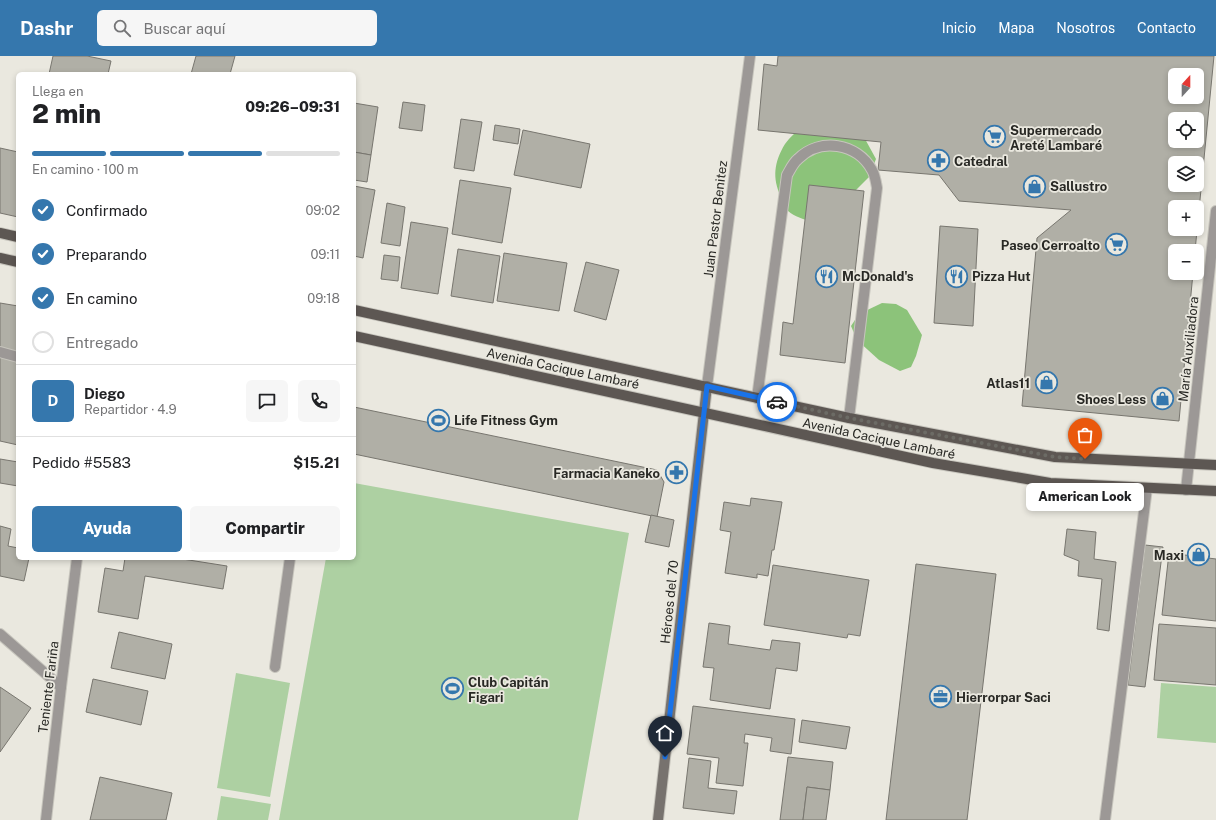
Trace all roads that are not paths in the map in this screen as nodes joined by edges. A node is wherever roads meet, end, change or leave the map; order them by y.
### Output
1 (750, 56) edge
2 (1216, 211) edge
3 (0, 233) edge
4 (16, 237) edge
5 (0, 258) edge
6 (16, 262) edge
7 (356, 310) edge
8 (356, 336) edge
9 (0, 352) edge
10 (16, 356) edge
11 (707, 386) junction
12 (757, 398) junction
13 (703, 413) junction
14 (849, 418) junction
15 (1189, 465) junction
16 (1216, 465) edge
17 (1147, 488) junction
18 (1186, 490) junction
19 (1216, 491) edge
20 (77, 560) edge
21 (290, 560) edge
22 (0, 634) edge
23 (275, 667) dead end
24 (61, 687) junction
25 (46, 820) edge
26 (658, 820) edge
27 (1105, 820) edge

1 - 11 street, Juan Pastor Benitez
2 - 15 street, María Auxiliadora
3 - 4 main road
5 - 6 main road
7 - 11 main road, Avenida Cacique Lambaré
8 - 13 main road, Avenida Cacique Lambaré
9 - 10 street
11 - 12 main road, Avenida Cacique Lambaré
11 - 13 street, Héroes del 70
12 - 14 main road, Avenida Cacique Lambaré
12 - 14 street
13 - 17 main road, Avenida Cacique Lambaré
13 - 26 street, Héroes del 70
14 - 15 main road, Avenida Cacique Lambaré
15 - 16 main road, Avenida Cacique Lambaré
15 - 18 street, María Auxiliadora
17 - 18 main road, Avenida Cacique Lambaré
17 - 27 street
18 - 19 main road, Avenida Cacique Lambaré
20 - 24 street, Teniente Fariña
21 - 23 street
22 - 24 street
24 - 25 street, Teniente Fariña

